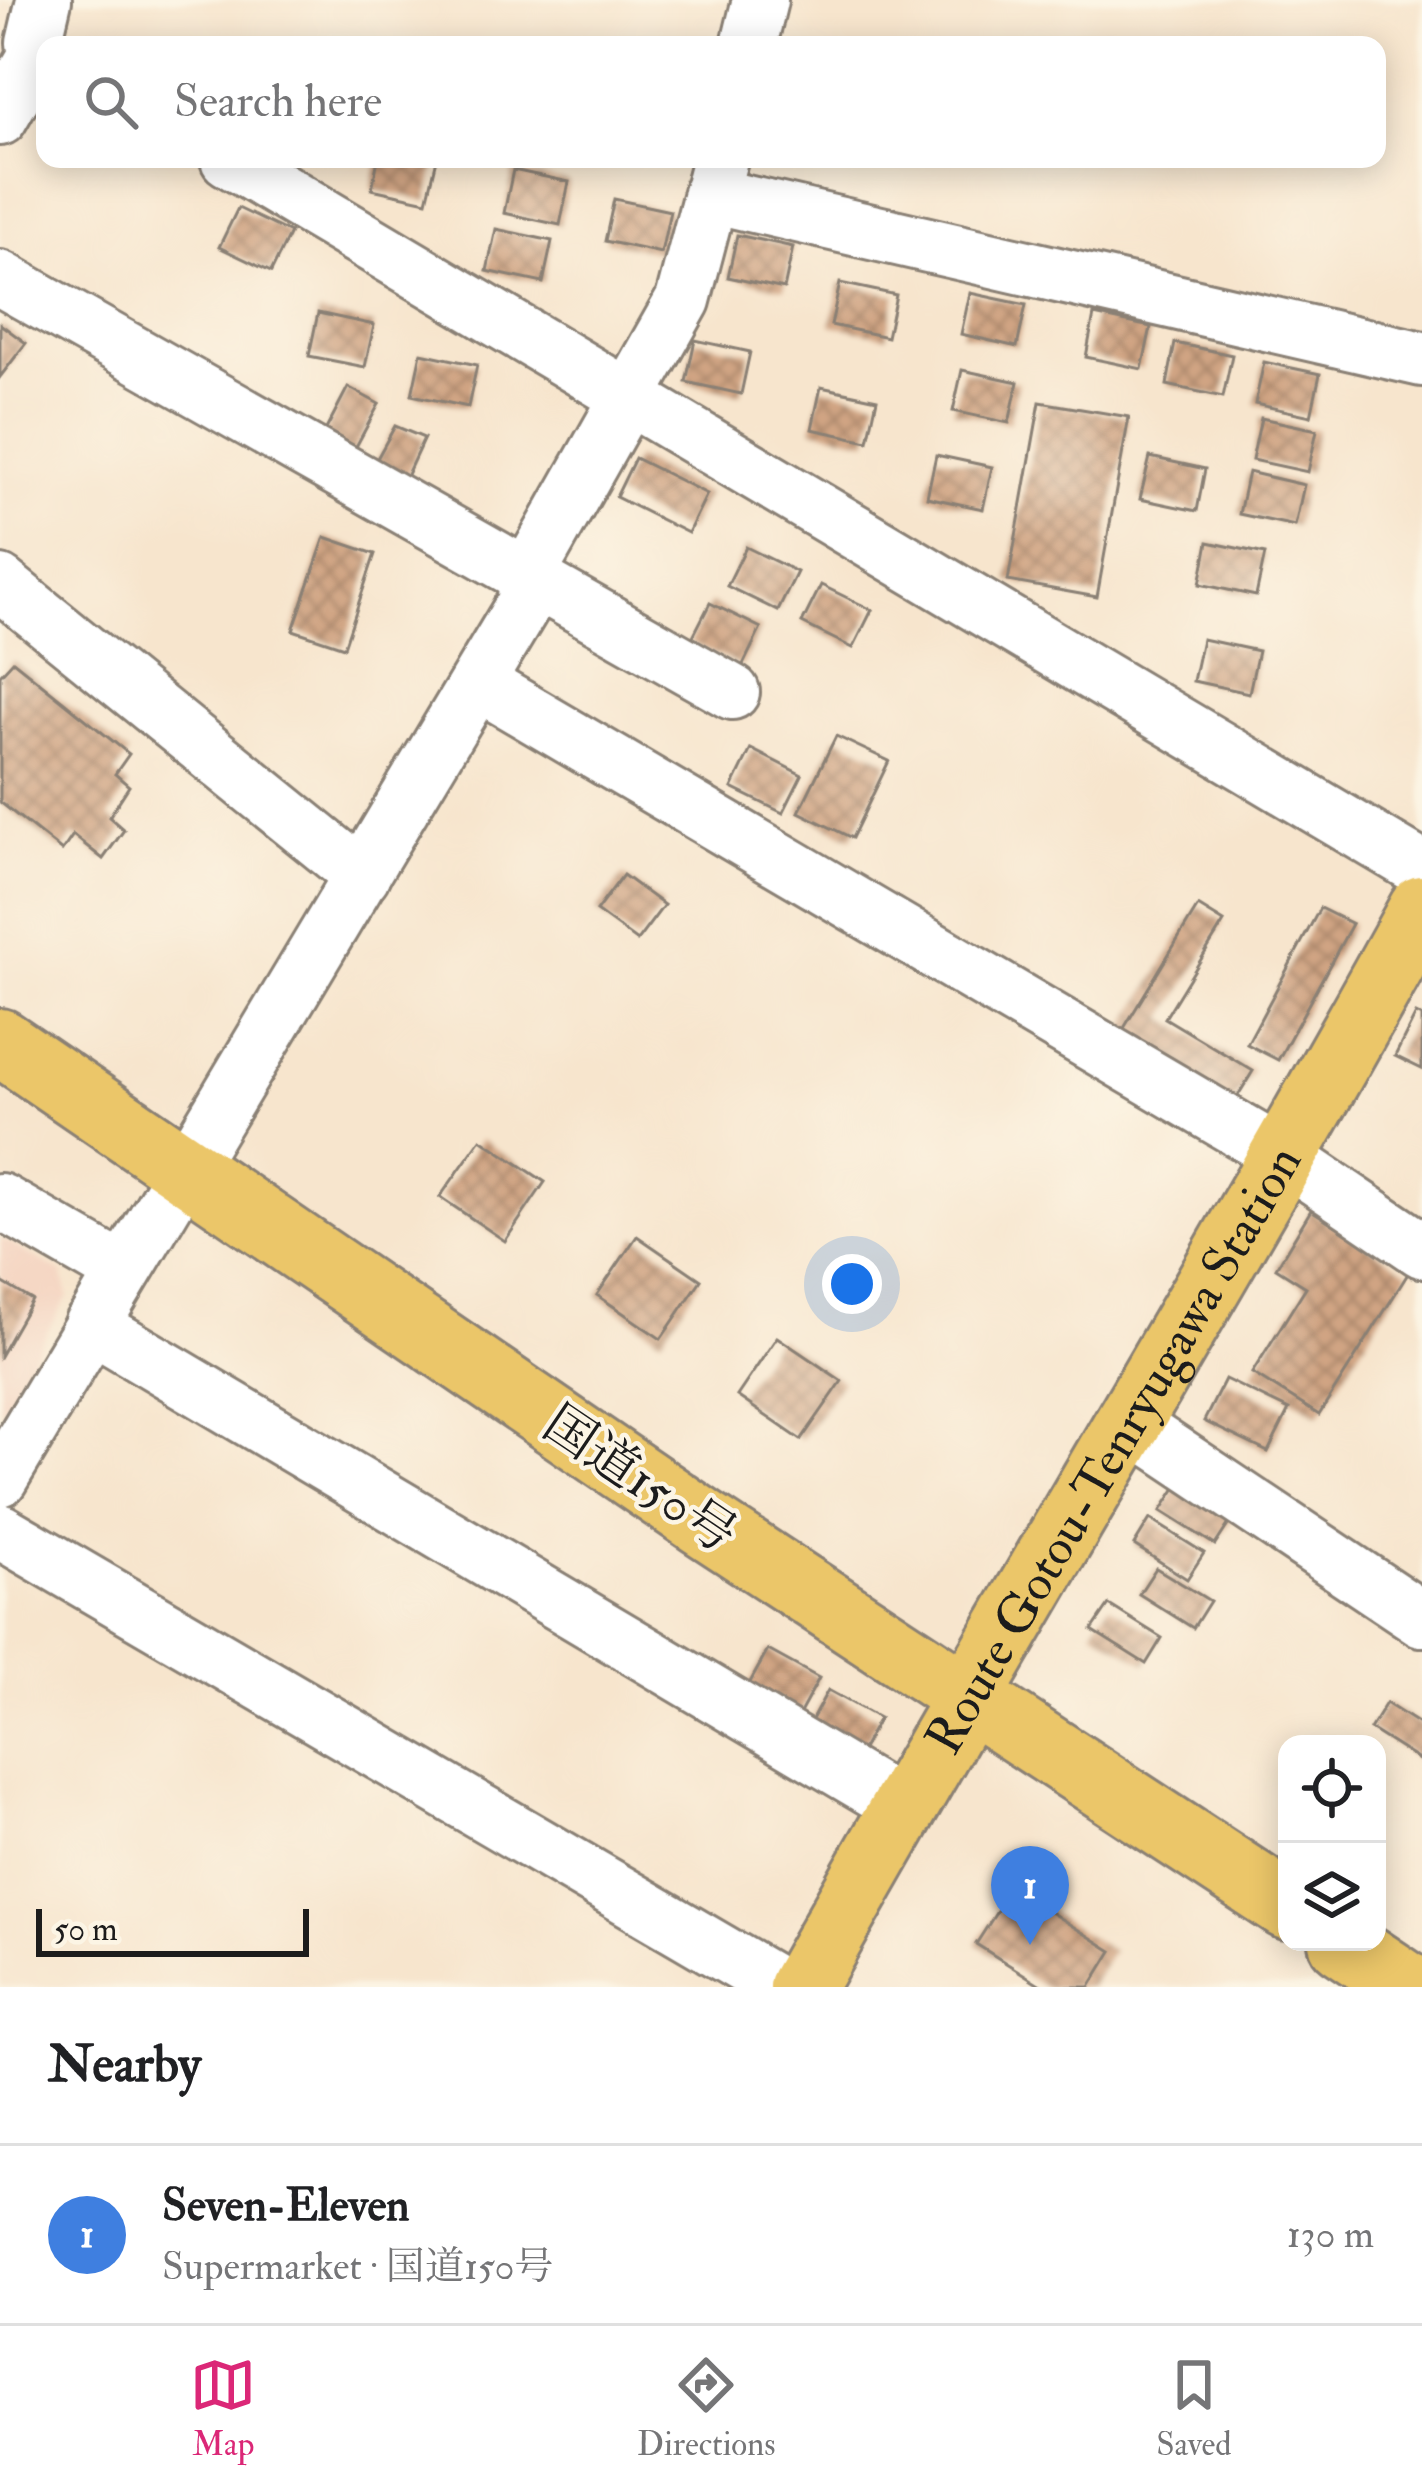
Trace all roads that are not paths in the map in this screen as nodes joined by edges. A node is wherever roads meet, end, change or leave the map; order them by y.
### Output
1 (760, 0) edge
2 (750, 36) edge
3 (36, 46) edge
4 (0, 118) edge
5 (243, 168) edge
6 (716, 177) edge
7 (0, 278) edge
8 (1422, 359) edge
9 (625, 396) junction
10 (526, 578) junction
11 (0, 583) edge
12 (478, 683) junction
13 (732, 692) dead end
14 (1422, 868) edge
15 (362, 876) junction
16 (1422, 909) edge
17 (0, 1042) edge
18 (1285, 1157) junction
19 (188, 1167) junction
20 (0, 1201) edge
21 (1422, 1250) edge
22 (122, 1271) junction
23 (91, 1325) junction
24 (1127, 1422) junction
25 (0, 1479) edge
26 (0, 1532) edge
27 (1422, 1619) edge
28 (967, 1693) junction
29 (903, 1807) junction
30 (1278, 1900) edge
31 (1355, 1951) edge
32 (781, 1987) edge
33 (802, 1987) edge
34 (1409, 1987) edge

1 - 2 street
3 - 4 street
5 - 9 street
6 - 8 street
6 - 9 street
7 - 10 street
9 - 10 street
9 - 14 street
10 - 12 street
10 - 13 street
11 - 15 street
12 - 15 street
12 - 18 street
15 - 19 street
16 - 18 main road, Route Gotou-Tenryugawa Station
17 - 19 main road, 国道150号
18 - 21 street
18 - 24 main road, Route Gotou-Tenryugawa Station
19 - 22 street
19 - 28 main road, 国道150号
20 - 22 street
22 - 23 street
23 - 25 street
23 - 29 street
24 - 27 street
24 - 28 main road, Route Gotou-Tenryugawa Station
26 - 32 street
28 - 29 main road, Route Gotou-Tenryugawa Station
28 - 30 main road, 国道150号
29 - 33 main road, Route Gotou-Tenryugawa Station
31 - 34 main road

